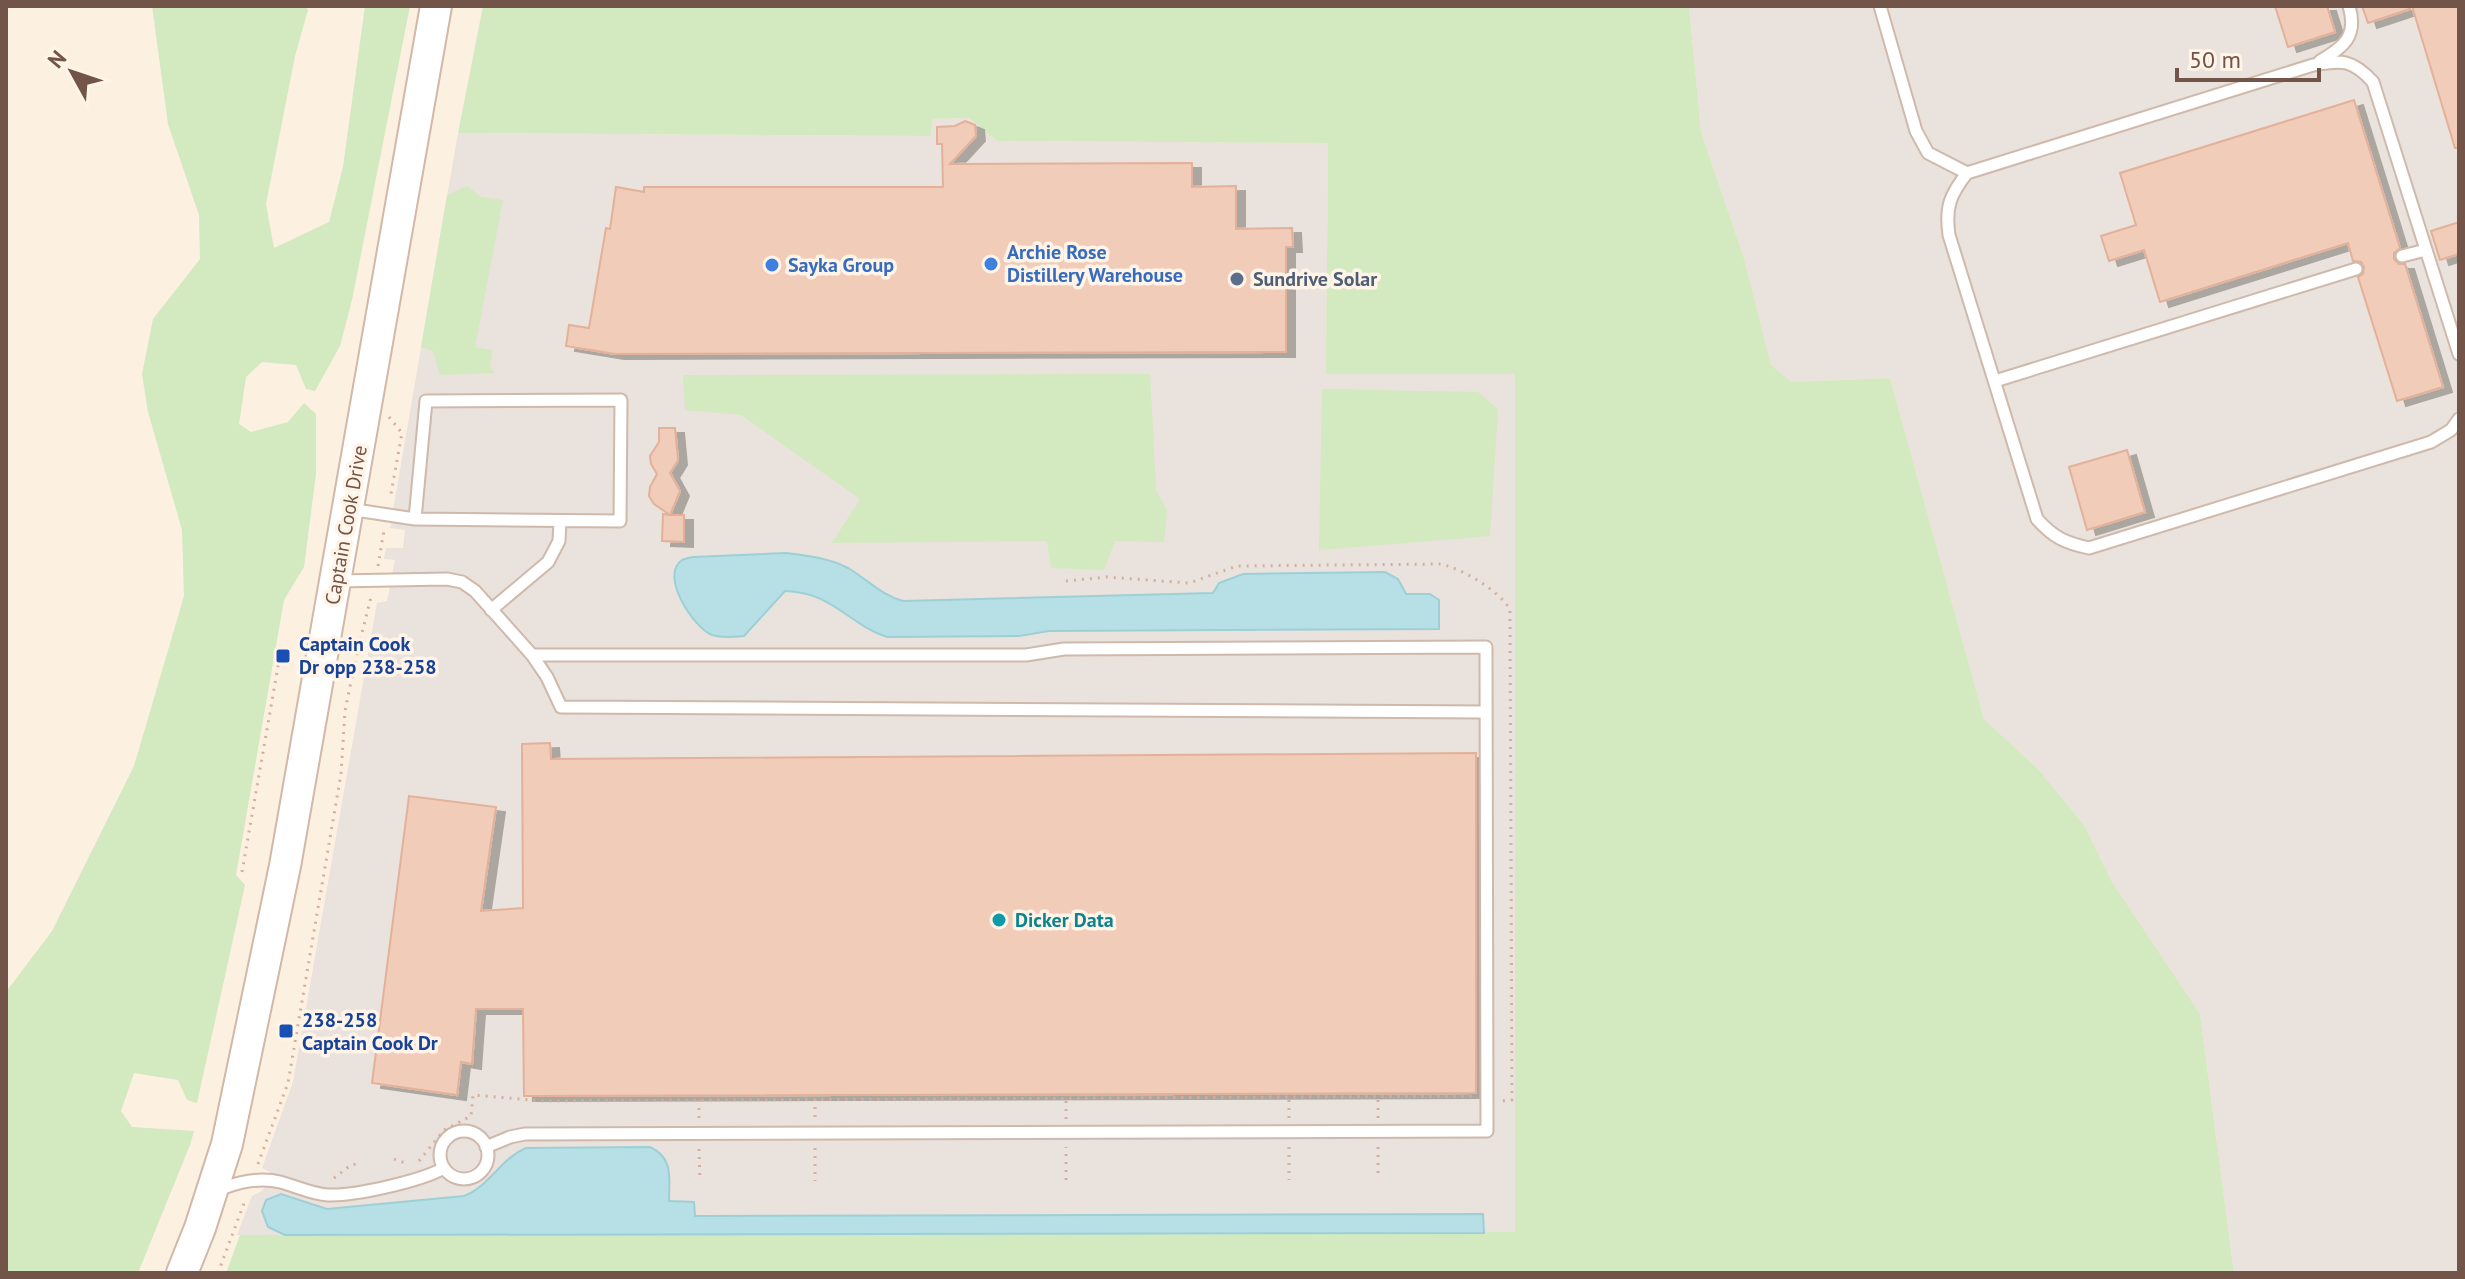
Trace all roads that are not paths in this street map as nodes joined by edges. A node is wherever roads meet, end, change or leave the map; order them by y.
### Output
1 (436, 6) edge
2 (1880, 6) edge
3 (2349, 6) edge
4 (2313, 65) junction
5 (1967, 173) junction
6 (2426, 250) junction
7 (2402, 256) dead end
8 (2356, 269) dead end
9 (2459, 354) edge
10 (1995, 381) junction
11 (2459, 419) edge
12 (349, 509) junction
13 (415, 519) junction
14 (560, 521) junction
15 (336, 581) junction
16 (491, 610) junction
17 (532, 655) junction
18 (1486, 712) junction
19 (486, 1147) junction
20 (444, 1168) junction
21 (211, 1194) junction
22 (182, 1273) edge

1 - 12 main road, Captain Cook Drive
2 - 5 lane
3 - 4 lane
4 - 5 lane
4 - 6 lane
5 - 10 lane
6 - 7 lane
6 - 9 lane
8 - 10 lane
10 - 11 lane
12 - 13 lane
12 - 15 main road, Captain Cook Drive
13 - 14 lane
13 - 14 lane
14 - 16 lane
15 - 16 lane
15 - 21 main road, Captain Cook Drive
16 - 17 lane
17 - 18 lane
17 - 18 lane
18 - 19 lane
19 - 20 lane
19 - 20 lane
20 - 21 lane
21 - 22 main road, Captain Cook Drive

